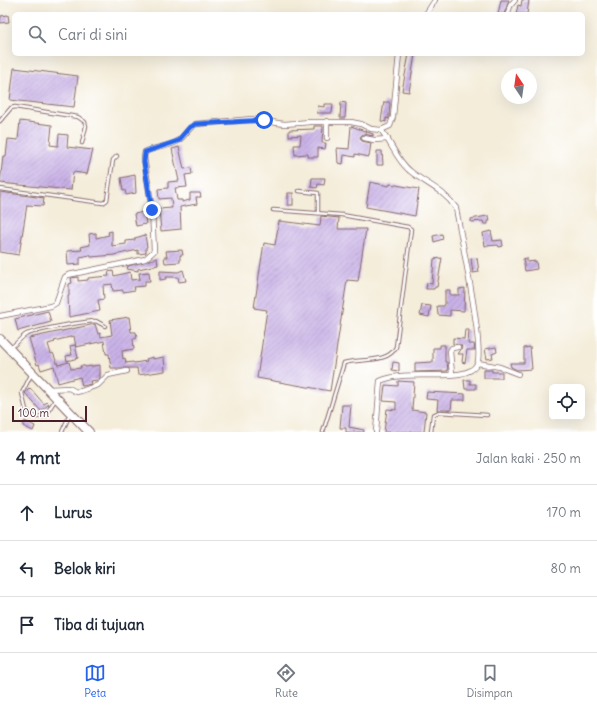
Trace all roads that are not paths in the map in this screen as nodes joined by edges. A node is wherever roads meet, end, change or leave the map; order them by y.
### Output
1 (435, 0) edge
2 (515, 0) edge
3 (427, 12) edge
4 (508, 12) edge
5 (399, 56) edge
6 (0, 121) edge
7 (327, 121) junction
8 (381, 130) junction
9 (328, 138) dead end
10 (364, 138) dead end
11 (388, 139) junction
12 (82, 143) dead end
13 (116, 156) dead end
14 (0, 189) edge
15 (299, 191) dead end
16 (273, 210) dead end
17 (318, 213) junction
18 (0, 316) edge
19 (105, 326) dead end
20 (0, 339) edge
21 (458, 346) dead end
22 (8, 348) junction
23 (478, 363) junction
24 (127, 371) dead end
25 (32, 374) junction
26 (452, 374) junction
27 (518, 374) dead end
28 (48, 389) junction
29 (57, 398) junction
30 (71, 413) junction
31 (487, 415) dead end
32 (62, 432) edge
33 (89, 432) edge
34 (323, 432) edge
35 (376, 432) edge
36 (432, 432) edge

1 - 3 street
2 - 4 street
5 - 8 street
6 - 12 lane
7 - 8 street
7 - 9 street
7 - 18 street
8 - 11 street
10 - 11 street
11 - 23 street
13 - 14 lane
15 - 17 lane
16 - 17 lane
17 - 34 lane
19 - 22 lane
20 - 22 highway
21 - 26 street
22 - 25 highway
23 - 26 street
23 - 27 street
24 - 28 street
25 - 28 highway
25 - 29 lane
26 - 35 street
28 - 29 highway
29 - 30 highway
30 - 32 lane
30 - 33 highway
31 - 36 lane

